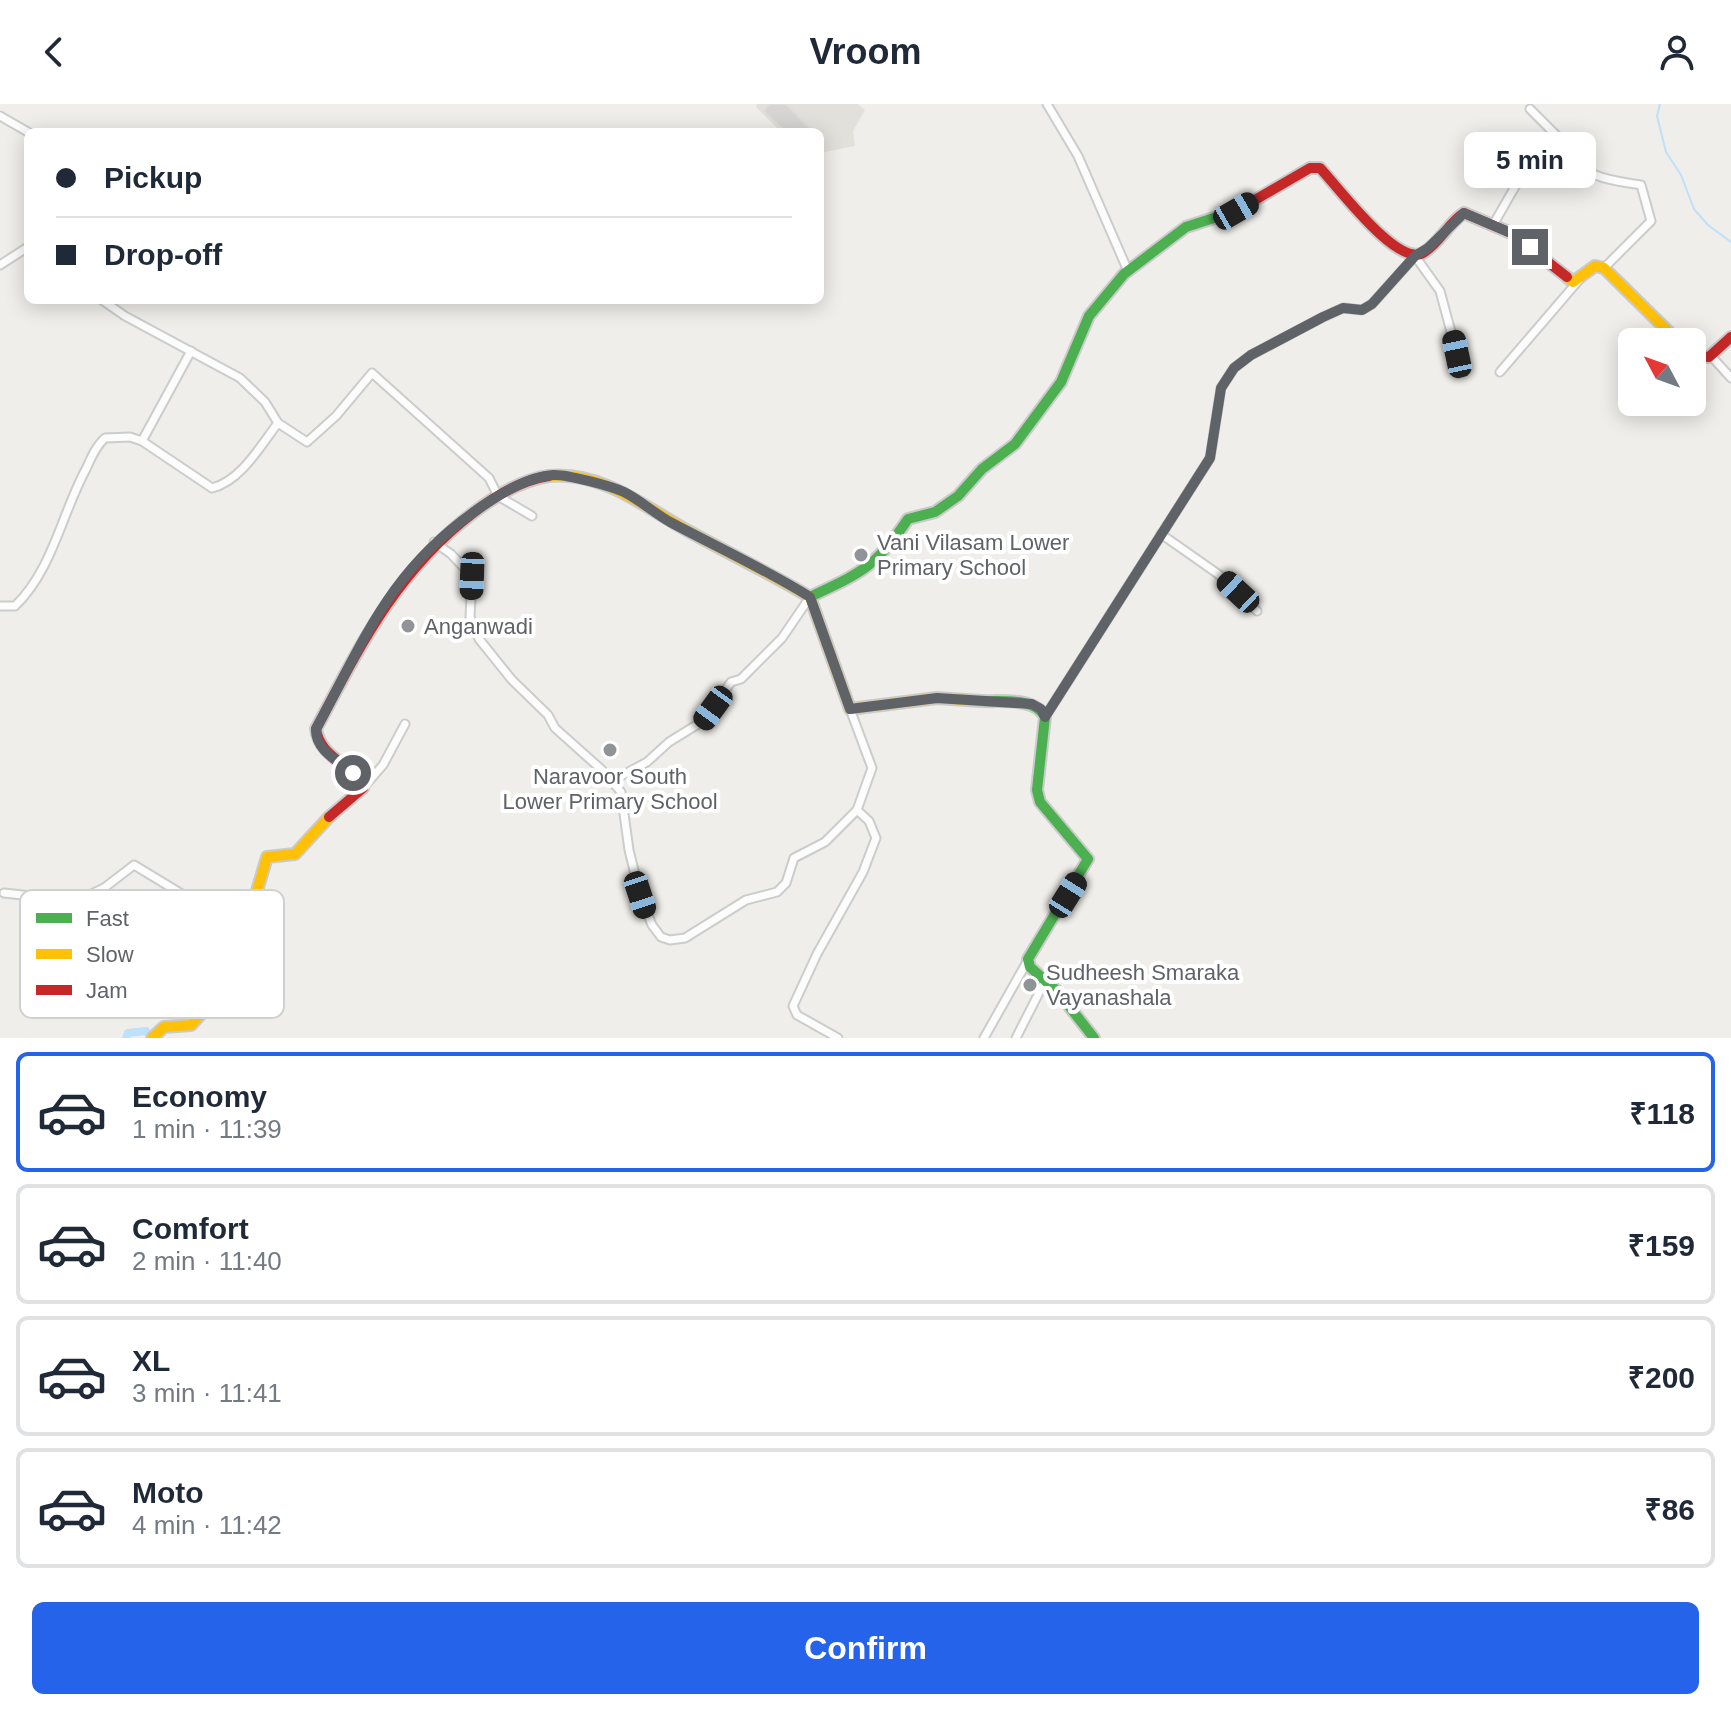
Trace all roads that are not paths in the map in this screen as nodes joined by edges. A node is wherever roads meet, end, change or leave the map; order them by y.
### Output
1 (1047, 104) edge
2 (1530, 109) dead end
3 (0, 116) edge
4 (24, 130) edge
5 (1559, 144) junction
6 (1493, 225) junction
7 (24, 250) edge
8 (1415, 256) junction
9 (0, 265) edge
10 (1604, 268) junction
11 (1128, 271) junction
12 (1580, 278) junction
13 (109, 304) edge
14 (1665, 328) edge
15 (1731, 337) edge
16 (191, 351) junction
17 (1457, 354) dead end
18 (1712, 357) junction
19 (1706, 358) edge
20 (1500, 372) dead end
21 (1731, 378) edge
22 (278, 423) junction
23 (142, 441) junction
24 (498, 496) junction
25 (532, 516) dead end
26 (1161, 534) junction
27 (434, 542) junction
28 (810, 597) junction
29 (0, 606) edge
30 (1257, 611) dead end
31 (850, 709) junction
32 (1045, 717) junction
33 (405, 724) dead end
34 (612, 781) junction
35 (363, 788) junction
36 (857, 810) junction
37 (100, 890) edge
38 (175, 890) edge
39 (257, 890) edge
40 (4, 893) dead end
41 (20, 895) edge
42 (1028, 959) junction
43 (1045, 981) junction
44 (200, 1018) edge
45 (152, 1038) edge
46 (838, 1038) edge
47 (984, 1038) edge
48 (1016, 1038) edge
49 (1094, 1038) edge

1 - 11 street
2 - 5 street
3 - 4 street
5 - 6 street
5 - 10 street
6 - 8 street
6 - 12 street
7 - 9 street
8 - 11 street
8 - 17 street
8 - 26 street
10 - 12 street
10 - 14 street
11 - 28 street
12 - 20 street
13 - 16 street
15 - 18 street
16 - 22 street
16 - 23 street
18 - 19 street
18 - 21 street
22 - 23 street
22 - 24 street
23 - 29 street
24 - 25 street
24 - 27 street
24 - 28 street
26 - 30 street
26 - 32 street
27 - 34 street
27 - 35 street
28 - 31 street
28 - 34 street
31 - 32 street
31 - 36 street
32 - 42 street
33 - 35 street
34 - 36 street
35 - 39 street
36 - 46 street
37 - 38 street
40 - 41 street
42 - 43 street
42 - 47 street
43 - 48 street
43 - 49 street
44 - 45 street

